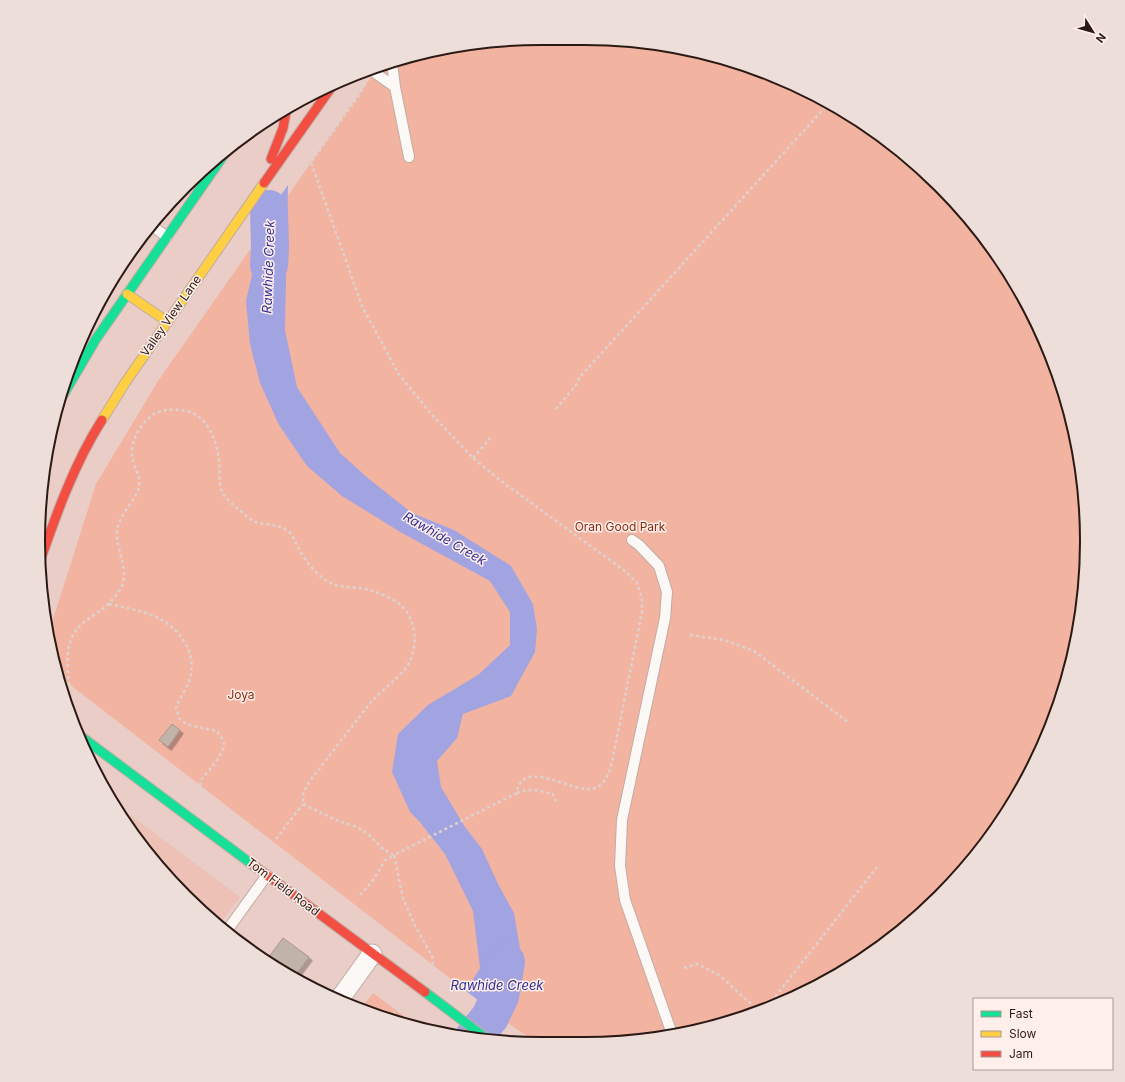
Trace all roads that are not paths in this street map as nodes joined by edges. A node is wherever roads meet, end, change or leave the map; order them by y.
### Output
1 (393, 68) edge
2 (376, 73) edge
3 (395, 87) junction
4 (327, 94) edge
5 (285, 116) edge
6 (409, 158) dead end
7 (216, 166) edge
8 (259, 190) junction
9 (156, 229) edge
10 (167, 237) junction
11 (127, 294) junction
12 (168, 322) junction
13 (79, 361) edge
14 (632, 540) dead end
15 (45, 546) edge
16 (88, 741) edge
17 (267, 875) junction
18 (230, 927) edge
19 (372, 954) junction
20 (342, 995) edge
21 (670, 1029) edge
22 (478, 1033) edge

1 - 3 lane
2 - 3 lane
3 - 6 lane
4 - 8 main road, Valley View Lane
5 - 8 main road
7 - 10 main road
8 - 12 main road, Valley View Lane
9 - 10 lane
10 - 11 main road
11 - 12 main road
11 - 13 main road
12 - 15 main road, Valley View Lane
14 - 21 lane
16 - 17 main road, Tom Field Road
17 - 18 lane
17 - 19 main road, Tom Field Road
19 - 20 street
19 - 22 main road, Tom Field Road

